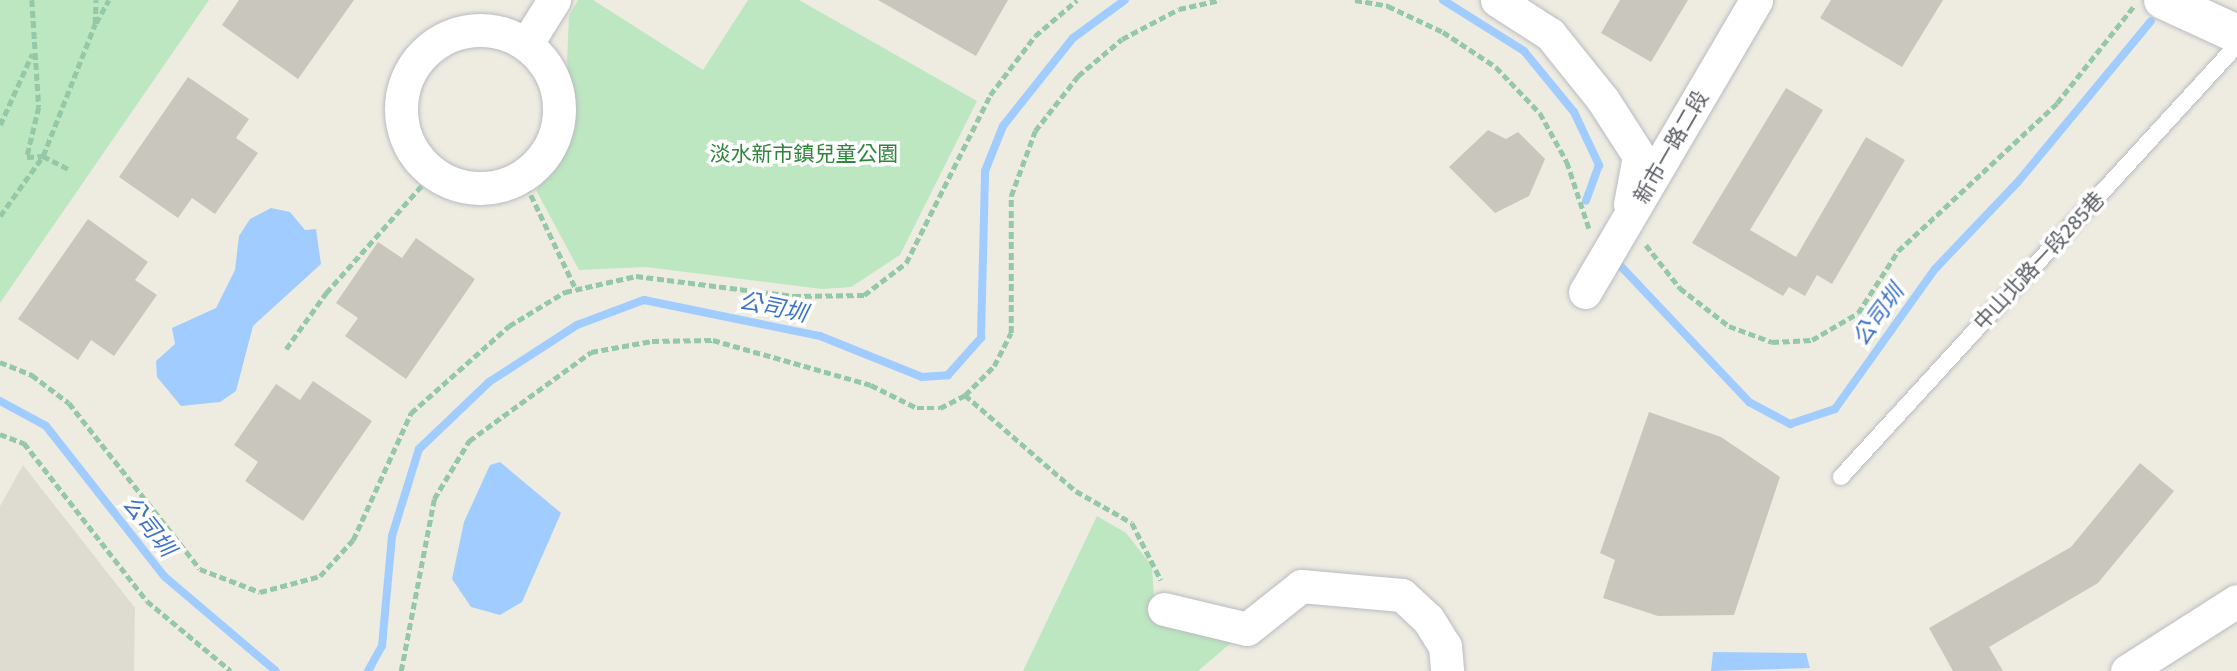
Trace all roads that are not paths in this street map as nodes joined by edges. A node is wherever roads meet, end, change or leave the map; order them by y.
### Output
1 (554, 0) edge
2 (1497, 0) edge
3 (1756, 0) edge
4 (2162, 0) edge
5 (2237, 34) edge
6 (527, 43) junction
7 (2237, 45) edge
8 (1628, 221) junction
9 (1585, 292) dead end
10 (1841, 477) dead end
11 (2237, 601) edge
12 (1164, 609) road end
13 (1447, 671) edge
14 (2127, 671) edge

1 - 6 street
2 - 8 street
3 - 8 street, 新市一路二段
4 - 5 street
6 - 6 street
7 - 10 lane, 中山北路一段285巷
8 - 9 street, 新市一路二段
11 - 14 street
12 - 13 street

